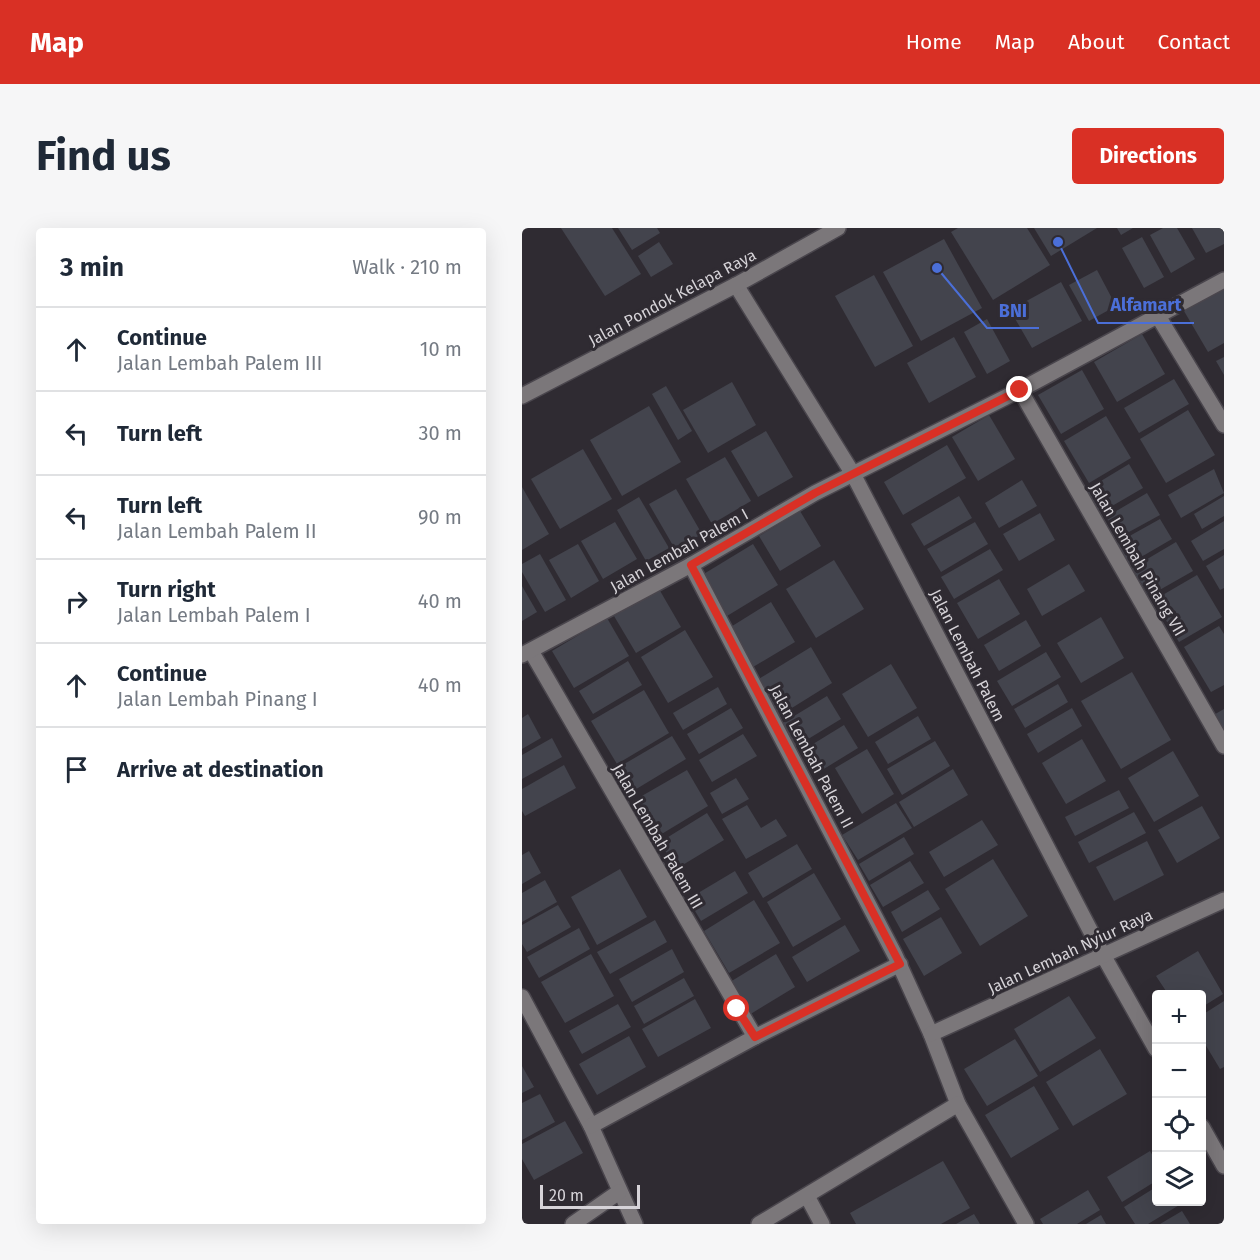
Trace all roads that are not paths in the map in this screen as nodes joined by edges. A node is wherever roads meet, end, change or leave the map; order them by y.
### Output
1 (838, 228) edge
2 (1224, 280) edge
3 (736, 285) junction
4 (1158, 316) junction
5 (1020, 390) junction
6 (522, 396) edge
7 (1224, 426) edge
8 (853, 474) junction
9 (691, 565) junction
10 (526, 653) edge
11 (1224, 746) edge
12 (1224, 900) edge
13 (1102, 955) junction
14 (900, 964) junction
15 (522, 998) edge
16 (932, 1034) junction
17 (755, 1037) junction
18 (1153, 1044) edge
19 (958, 1104) junction
20 (591, 1126) junction
21 (1206, 1134) edge
22 (1224, 1166) edge
23 (619, 1192) junction
24 (807, 1196) junction
25 (573, 1224) edge
26 (635, 1224) edge
27 (759, 1224) edge
28 (822, 1224) edge
29 (1026, 1224) edge

1 - 3 street, Jalan Pondok Kelapa Raya
2 - 4 street, Jalan Lembah Palem I
3 - 6 street, Jalan Pondok Kelapa Raya
3 - 8 street, Jalan Lembah Palem
4 - 5 street, Jalan Lembah Palem I
4 - 7 street
5 - 8 street, Jalan Lembah Palem I
5 - 11 street, Jalan Lembah Pinang VII
8 - 9 street, Jalan Lembah Palem I
8 - 13 street, Jalan Lembah Palem
9 - 10 street, Jalan Lembah Palem I
9 - 14 street, Jalan Lembah Palem II
10 - 17 street, Jalan Lembah Palem III
12 - 13 street, Jalan Lembah Nyiur Raya
13 - 16 street, Jalan Lembah Nyiur Raya
13 - 18 street, Jalan Lembah Palem
14 - 16 street, Jalan Lembah Palem II
14 - 17 street
15 - 20 street
16 - 19 street, Jalan Lembah Palem II
17 - 20 street
19 - 24 street
19 - 29 street, Jalan Lembah Palem II
20 - 23 street
21 - 22 street
23 - 25 street
23 - 26 street
24 - 27 street
24 - 28 street

